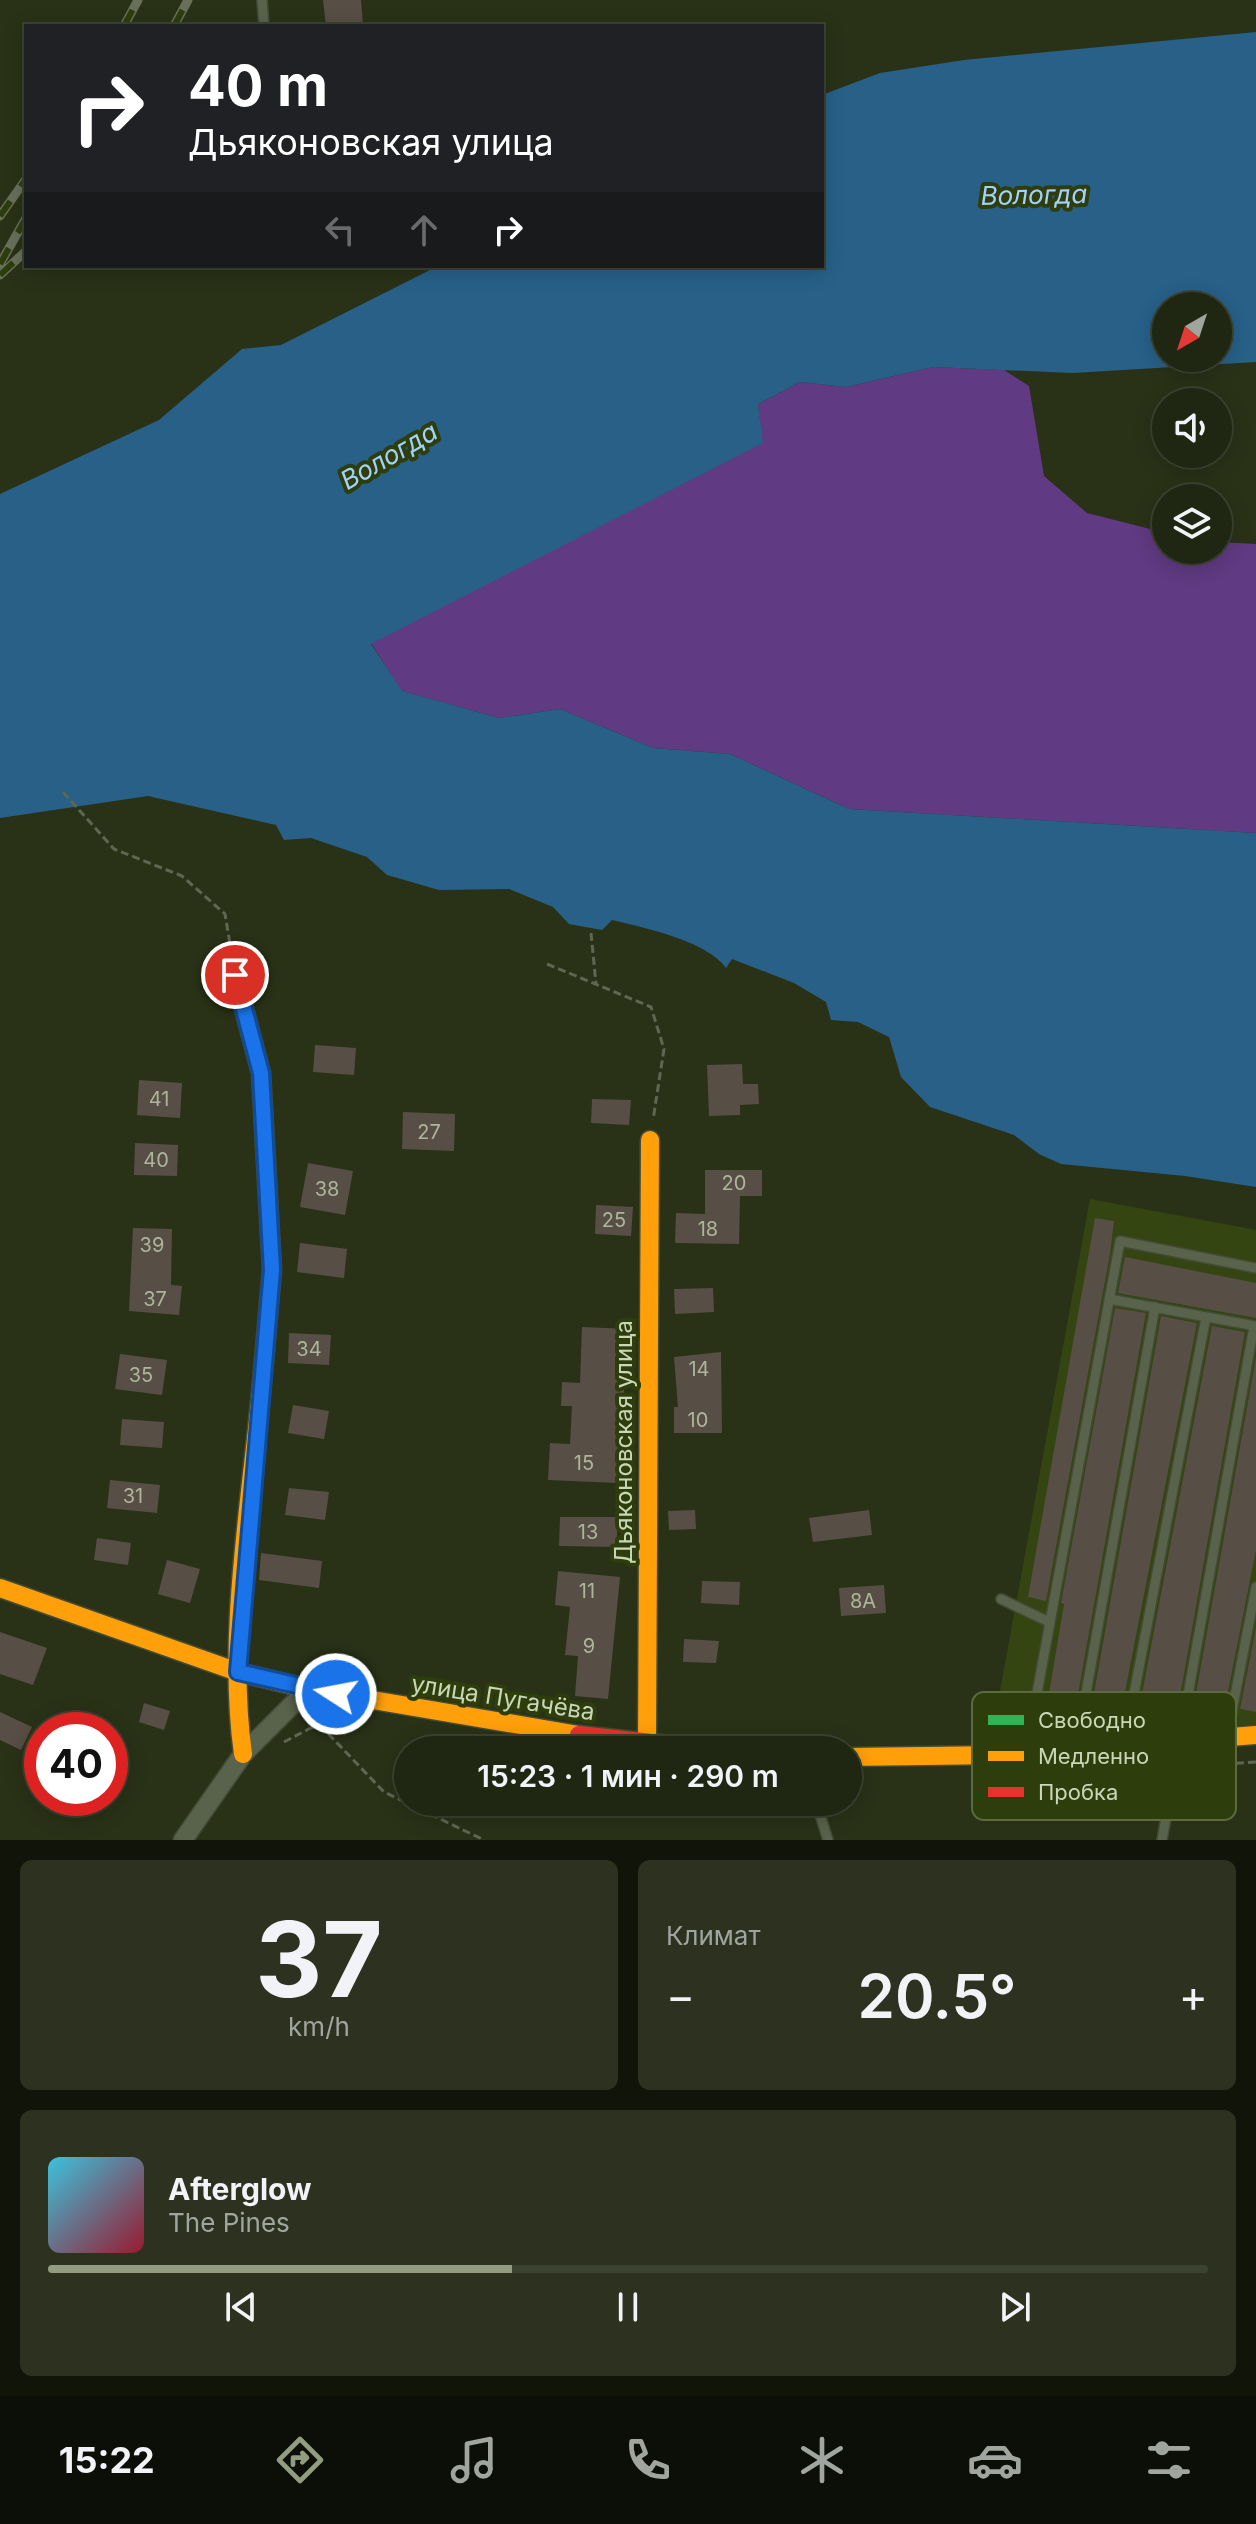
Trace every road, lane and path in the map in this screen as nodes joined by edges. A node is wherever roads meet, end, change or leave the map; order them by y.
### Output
1 (262, 0) edge
2 (264, 24) edge
3 (63, 792) dead end
4 (591, 933) dead end
5 (547, 964) dead end
6 (235, 975) joint
7 (596, 984) junction
8 (650, 1140) joint
9 (1256, 1268) edge
10 (1109, 1299) junction
11 (1155, 1307) junction
12 (1206, 1317) junction
13 (1255, 1326) edge
14 (1256, 1587) edge
15 (0, 1588) edge
16 (1001, 1599) dead end
17 (1049, 1622) junction
18 (238, 1672) junction
19 (308, 1689) junction
20 (1036, 1692) edge
21 (1086, 1692) edge
22 (1135, 1692) edge
23 (1188, 1692) edge
24 (1236, 1692) edge
25 (318, 1724) dead end
26 (1256, 1735) edge
27 (582, 1736) edge
28 (647, 1736) edge
29 (1236, 1737) edge
30 (243, 1754) junction
31 (862, 1757) edge
32 (972, 1758) edge
33 (820, 1816) edge
34 (1166, 1820) edge
35 (183, 1840) edge
36 (484, 1840) edge
37 (828, 1840) edge
38 (1162, 1840) edge

1 - 2 lane
3 - 6 path
4 - 7 path
5 - 7 path
6 - 18 street
7 - 8 path
8 - 28 street, Дьяконовская улица
9 - 10 lane
10 - 11 lane
10 - 17 lane
11 - 12 lane
11 - 21 lane
12 - 13 lane
12 - 22 lane
13 - 23 lane
14 - 24 lane
15 - 18 street, улица Пугачёва
16 - 17 lane
17 - 20 lane
18 - 19 street, улица Пугачёва
18 - 30 street
19 - 27 street, улица Пугачёва
19 - 30 street
25 - 36 path
26 - 29 street
30 - 35 street
31 - 32 street
33 - 37 lane
34 - 38 lane

